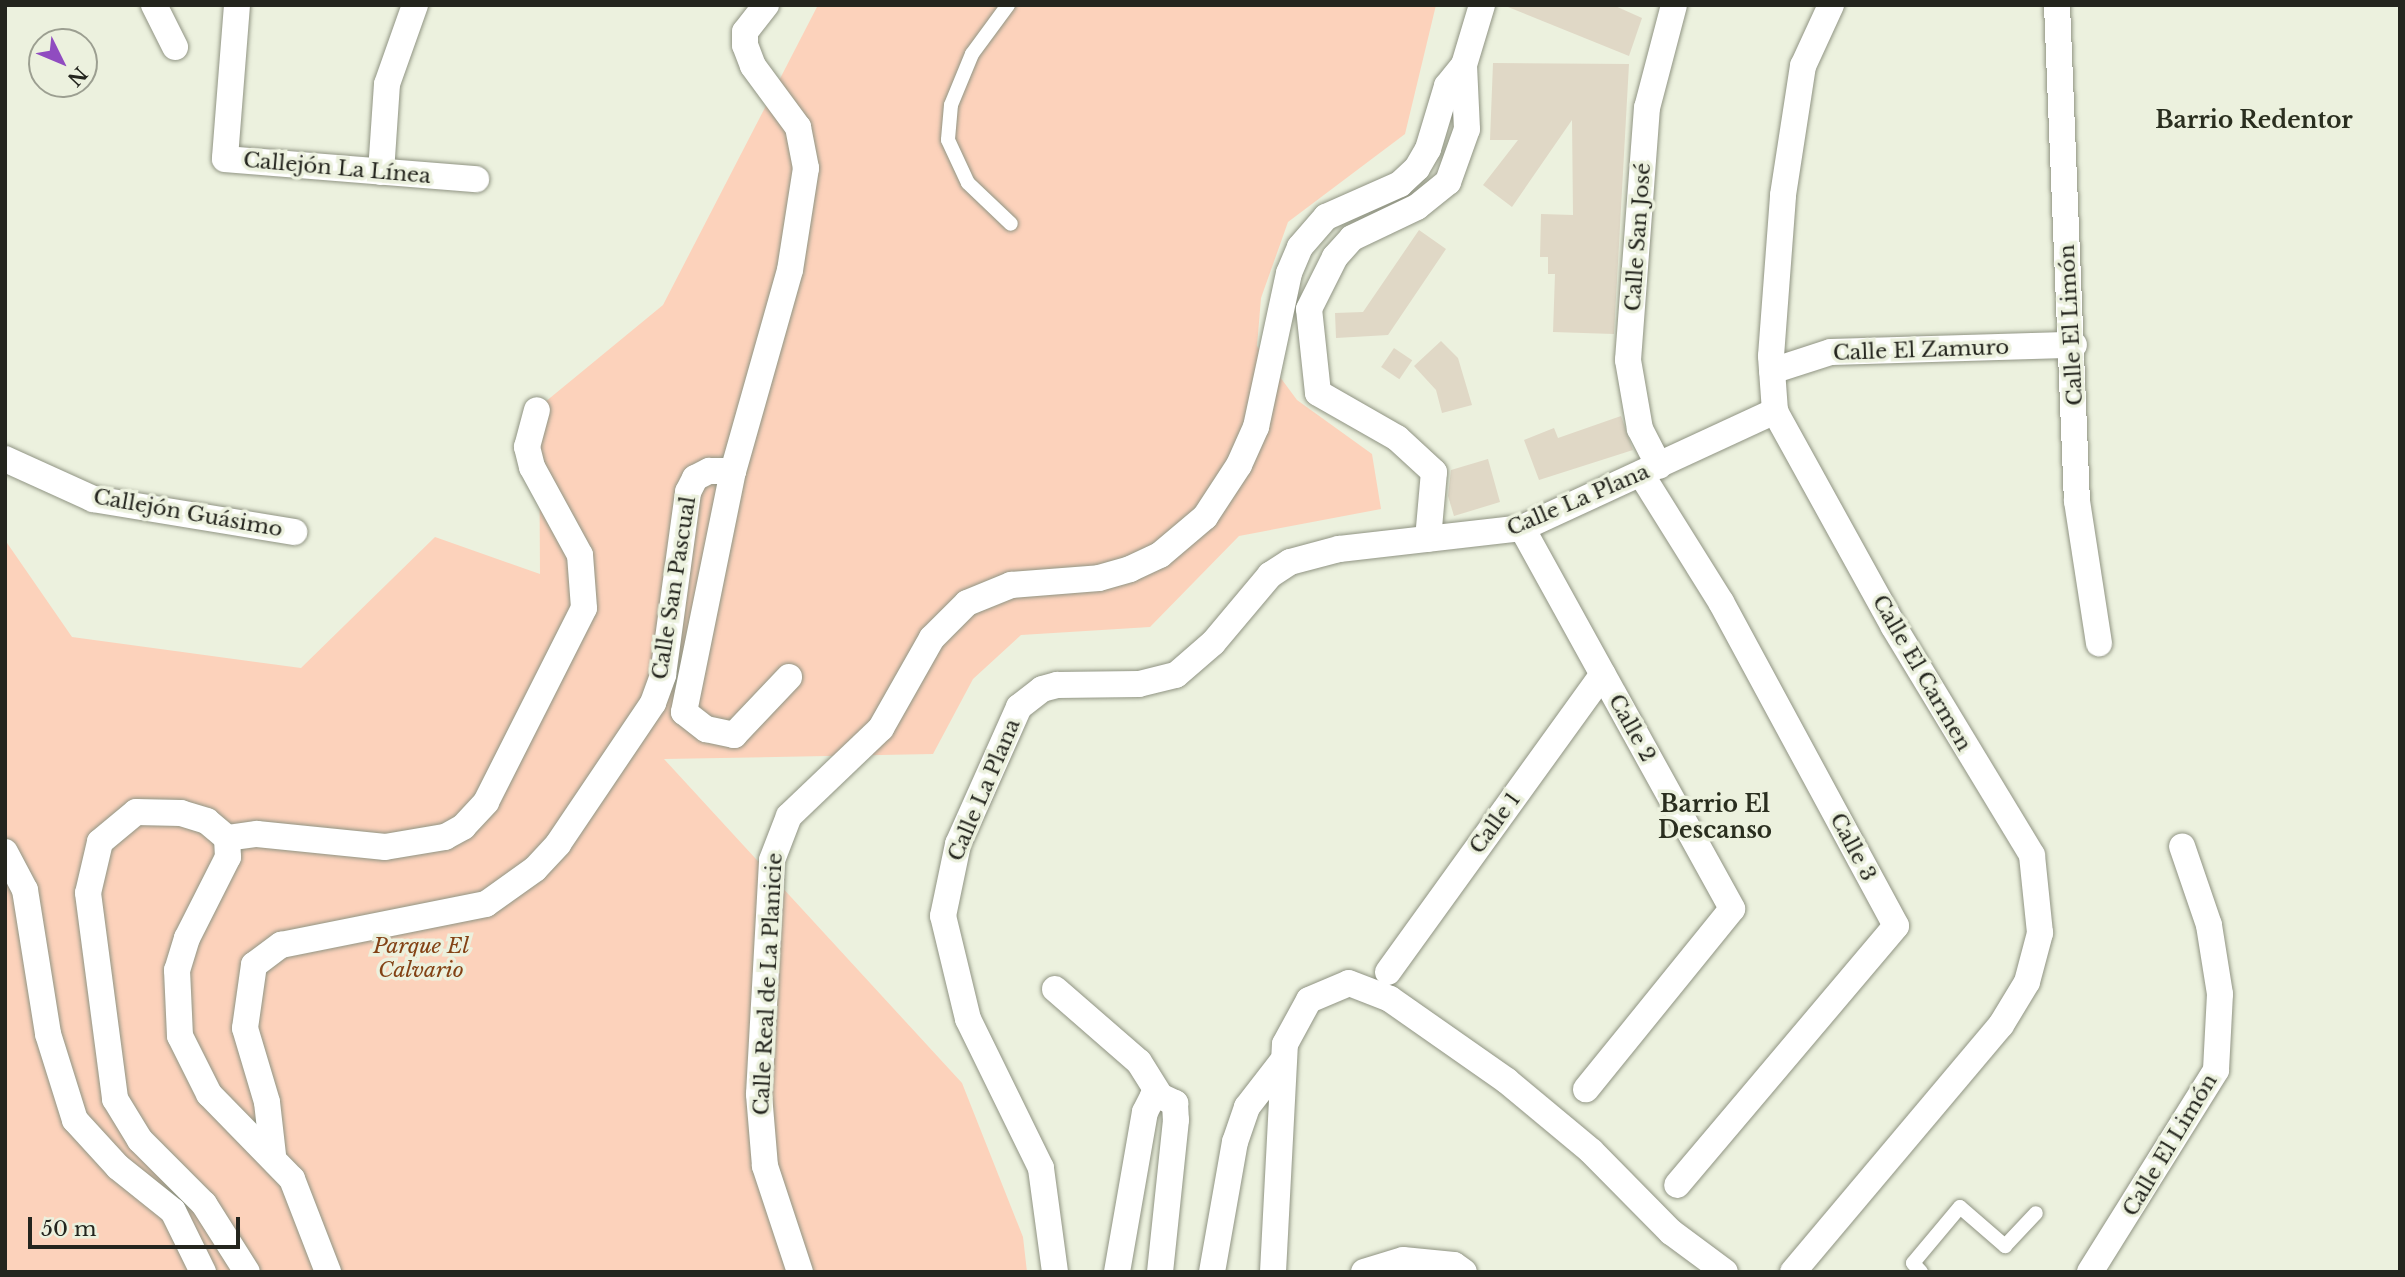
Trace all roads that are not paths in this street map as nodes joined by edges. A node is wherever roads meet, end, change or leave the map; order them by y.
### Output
1 (154, 5) edge
2 (237, 5) edge
3 (415, 5) edge
4 (766, 5) edge
5 (1008, 5) edge
6 (1482, 5) edge
7 (1674, 5) edge
8 (1831, 5) edge
9 (2057, 5) edge
10 (175, 47) dead end
11 (1464, 65) junction
12 (381, 172) junction
13 (476, 179) dead end
14 (1012, 224) dead end
15 (2074, 345) junction
16 (1772, 371) junction
17 (537, 410) dead end
18 (1775, 411) junction
19 (5, 459) edge
20 (1650, 470) junction
21 (733, 471) junction
22 (1522, 528) junction
23 (294, 533) dead end
24 (1428, 539) junction
25 (2099, 643) dead end
26 (1602, 674) junction
27 (789, 677) dead end
28 (227, 838) junction
29 (2182, 846) dead end
30 (5, 852) edge
31 (1388, 972) dead end
32 (1055, 989) dead end
33 (1281, 1063) junction
34 (1586, 1089) dead end
35 (1160, 1096) junction
36 (274, 1155) junction
37 (1677, 1185) dead end
38 (2036, 1213) dead end
39 (203, 1272) edge
40 (247, 1272) edge
41 (328, 1272) edge
42 (800, 1272) edge
43 (1055, 1272) edge
44 (1117, 1272) edge
45 (1160, 1272) edge
46 (1212, 1272) edge
47 (1273, 1272) edge
48 (1364, 1272) edge
49 (1464, 1272) edge
50 (1725, 1272) edge
51 (1793, 1272) edge
52 (1921, 1272) edge
53 (2090, 1272) edge

1 - 10 street
2 - 12 street, Callejón La Línea
3 - 12 street
4 - 21 street
5 - 14 lane
6 - 11 street, Calle Real de La Planicie
7 - 20 street, Calle San José
8 - 16 street, Calle El Carmen
9 - 15 street, Calle El Limón
11 - 24 street, Calle Real de La Planicie
11 - 42 street, Calle Real de La Planicie
12 - 13 street, Callejón La Línea
15 - 16 street, Calle El Zamuro
15 - 25 street, Calle El Limón
16 - 18 street, Calle El Carmen
17 - 28 street
18 - 20 street, Calle La Plana
18 - 51 street, Calle El Carmen
19 - 23 street, Callejón Guásimo
20 - 22 street, Calle La Plana
20 - 37 street, Calle 3
21 - 27 street
21 - 36 street, Calle San Pascual
22 - 24 street, Calle La Plana
22 - 26 street, Calle 2
24 - 43 street, Calle La Plana
26 - 31 street, Calle 1
26 - 34 street, Calle 2
28 - 36 street
28 - 40 street
29 - 53 street, Calle El Limón
30 - 39 street
32 - 35 street
33 - 46 street
33 - 47 street
33 - 50 street
35 - 44 street
35 - 45 street
36 - 41 street
38 - 52 lane
48 - 49 street

